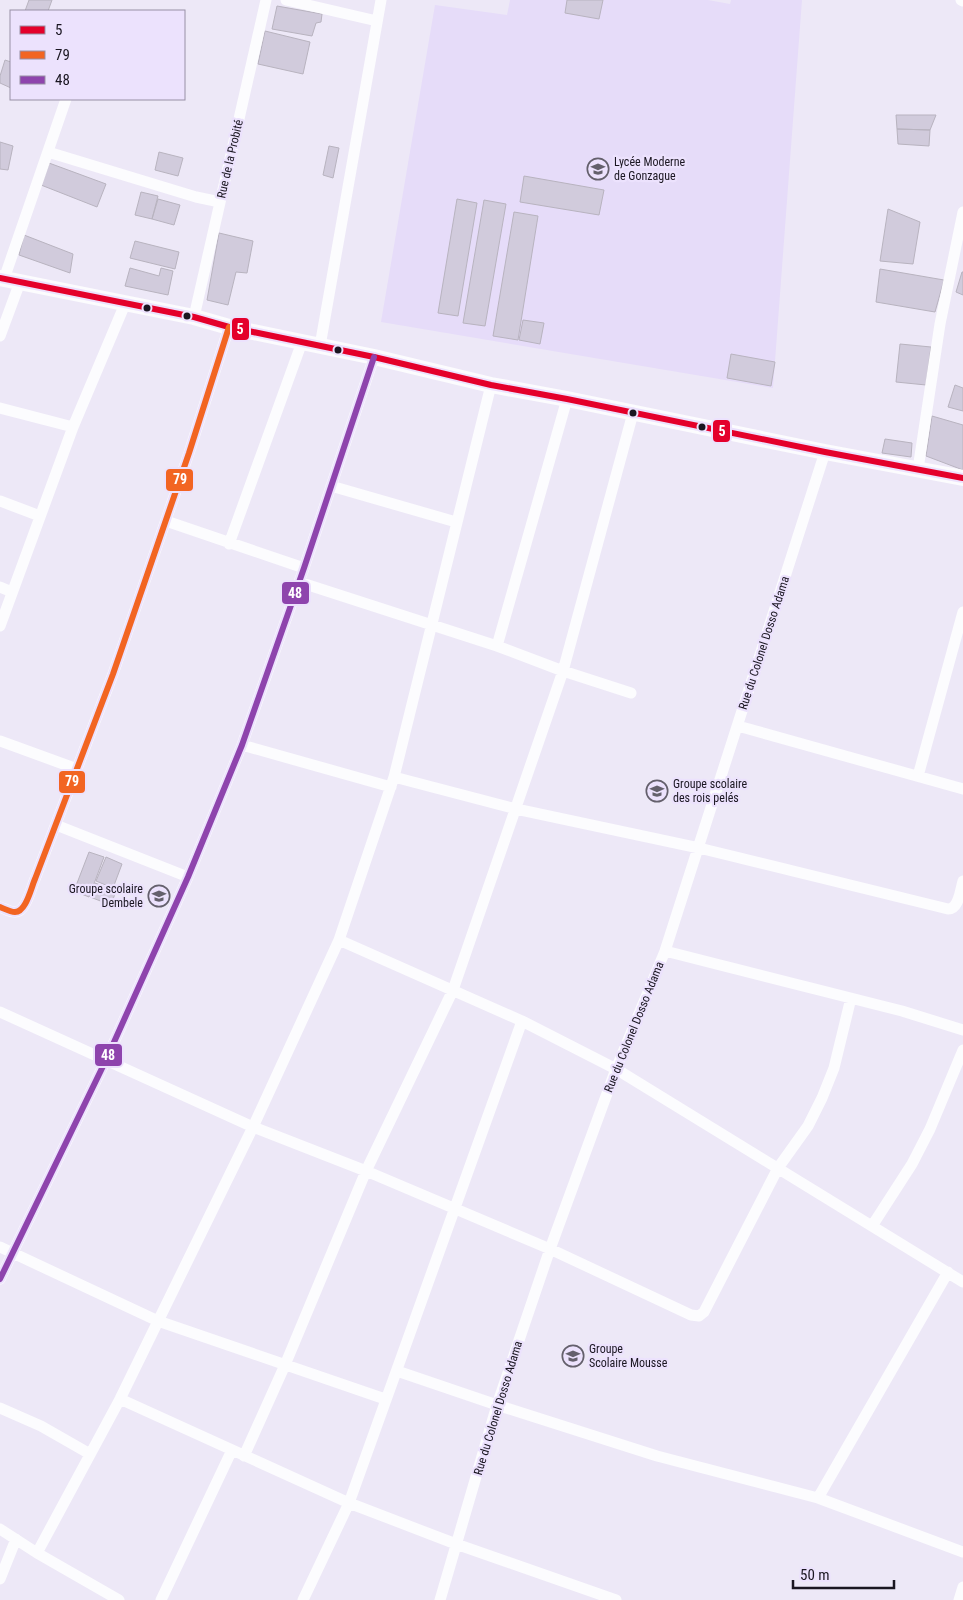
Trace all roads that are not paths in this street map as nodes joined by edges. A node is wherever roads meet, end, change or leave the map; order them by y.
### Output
1 (266, 0) edge
2 (286, 0) edge
3 (381, 0) edge
4 (377, 21) junction
5 (66, 100) edge
6 (48, 152) junction
7 (220, 202) junction
8 (963, 212) edge
9 (2, 278) edge
10 (20, 282) junction
11 (125, 304) junction
12 (194, 317) junction
13 (229, 327) junction
14 (0, 336) edge
15 (302, 342) junction
16 (320, 346) junction
17 (374, 357) junction
18 (491, 385) junction
19 (567, 399) junction
20 (0, 408) edge
21 (633, 414) junction
22 (73, 427) junction
23 (825, 452) junction
24 (918, 468) junction
25 (963, 478) edge
26 (331, 486) junction
27 (0, 501) edge
28 (40, 516) junction
29 (166, 520) junction
30 (456, 522) junction
31 (230, 544) junction
32 (304, 568) junction
33 (299, 582) junction
34 (0, 588) edge
35 (12, 592) junction
36 (963, 612) edge
37 (431, 625) junction
38 (0, 626) edge
39 (497, 646) junction
40 (563, 671) junction
41 (631, 693) dead end
42 (738, 726) junction
43 (0, 741) edge
44 (242, 745) junction
45 (77, 769) junction
46 (918, 776) junction
47 (392, 782) junction
48 (963, 789) edge
49 (516, 809) junction
50 (56, 825) junction
51 (699, 848) junction
52 (188, 877) junction
53 (963, 881) edge
54 (0, 907) edge
55 (340, 940) junction
56 (665, 951) junction
57 (453, 990) junction
58 (852, 998) junction
59 (0, 1012) edge
60 (522, 1021) junction
61 (963, 1030) edge
62 (963, 1050) edge
63 (106, 1060) junction
64 (616, 1069) junction
65 (253, 1127) junction
66 (778, 1168) junction
67 (366, 1171) junction
68 (455, 1210) junction
69 (872, 1226) junction
70 (0, 1247) edge
71 (550, 1248) junction
72 (13, 1253) junction
73 (948, 1272) junction
74 (0, 1279) edge
75 (963, 1282) edge
76 (158, 1321) junction
77 (285, 1365) junction
78 (397, 1371) junction
79 (120, 1399) junction
80 (385, 1400) junction
81 (497, 1405) junction
82 (0, 1408) edge
83 (232, 1450) junction
84 (90, 1454) junction
85 (244, 1456) junction
86 (818, 1498) junction
87 (349, 1503) junction
88 (0, 1529) edge
89 (16, 1539) junction
90 (456, 1544) junction
91 (963, 1552) edge
92 (37, 1553) junction
93 (0, 1579) edge
94 (963, 1587) edge
95 (119, 1600) edge
96 (161, 1600) edge
97 (303, 1600) edge
98 (440, 1600) edge
99 (616, 1600) edge
100 (958, 1600) edge

1 - 7 street, Rue de la Probité
2 - 4 street
3 - 4 street
4 - 16 street
5 - 6 street
6 - 7 street
6 - 9 street
7 - 12 street, Rue de la Probité
8 - 24 street
9 - 10 street
10 - 11 street
10 - 14 street
11 - 12 street
11 - 22 street
12 - 13 street
13 - 15 street
13 - 29 street
15 - 16 street
15 - 31 street
16 - 17 street
17 - 18 street
17 - 26 street
18 - 19 street
18 - 30 street
19 - 21 street
19 - 39 street
20 - 22 street
21 - 23 street
21 - 40 street
22 - 28 street
23 - 24 street
23 - 42 street, Rue du Colonel Dosso Adama
24 - 25 street
26 - 30 street
26 - 32 street
27 - 28 street
28 - 35 street
29 - 31 street
29 - 45 street
30 - 37 street
31 - 32 street
32 - 33 street
33 - 37 street
33 - 44 street
34 - 35 street
35 - 38 street
36 - 46 street
37 - 39 street
37 - 47 street
39 - 40 street
40 - 41 street
40 - 49 street
42 - 46 street
42 - 51 street, Rue du Colonel Dosso Adama
43 - 45 street
44 - 47 street
44 - 52 street
45 - 50 street
46 - 48 street
47 - 49 street
47 - 55 street
49 - 51 street
49 - 57 street
50 - 52 street
50 - 54 street
51 - 53 street
51 - 56 street, Rue du Colonel Dosso Adama
52 - 63 street
55 - 57 street
55 - 65 street
56 - 58 street
56 - 64 street, Rue du Colonel Dosso Adama
57 - 60 street
57 - 67 street
58 - 61 street
58 - 66 street
59 - 63 street
60 - 64 street
60 - 68 street
62 - 69 street
63 - 65 street
63 - 72 street
64 - 66 street
64 - 71 street, Rue du Colonel Dosso Adama
65 - 67 street
65 - 76 street
66 - 69 street
66 - 71 street
67 - 68 street
67 - 77 street
68 - 71 street
68 - 78 street
69 - 73 street
70 - 72 street
71 - 81 street, Rue du Colonel Dosso Adama
72 - 74 street
72 - 76 street
73 - 75 street
73 - 86 street
76 - 77 street
76 - 79 street
77 - 80 street
77 - 85 street
78 - 80 street
78 - 81 street
79 - 83 street
79 - 84 street
80 - 87 street
81 - 86 street
81 - 90 street, Rue du Colonel Dosso Adama
82 - 84 street
83 - 85 street
83 - 96 street
84 - 92 street
85 - 87 street
86 - 91 street
87 - 90 street
87 - 97 street
88 - 89 street
89 - 92 street
89 - 93 street
90 - 98 street, Rue du Colonel Dosso Adama
90 - 99 street
92 - 95 street
94 - 100 street

